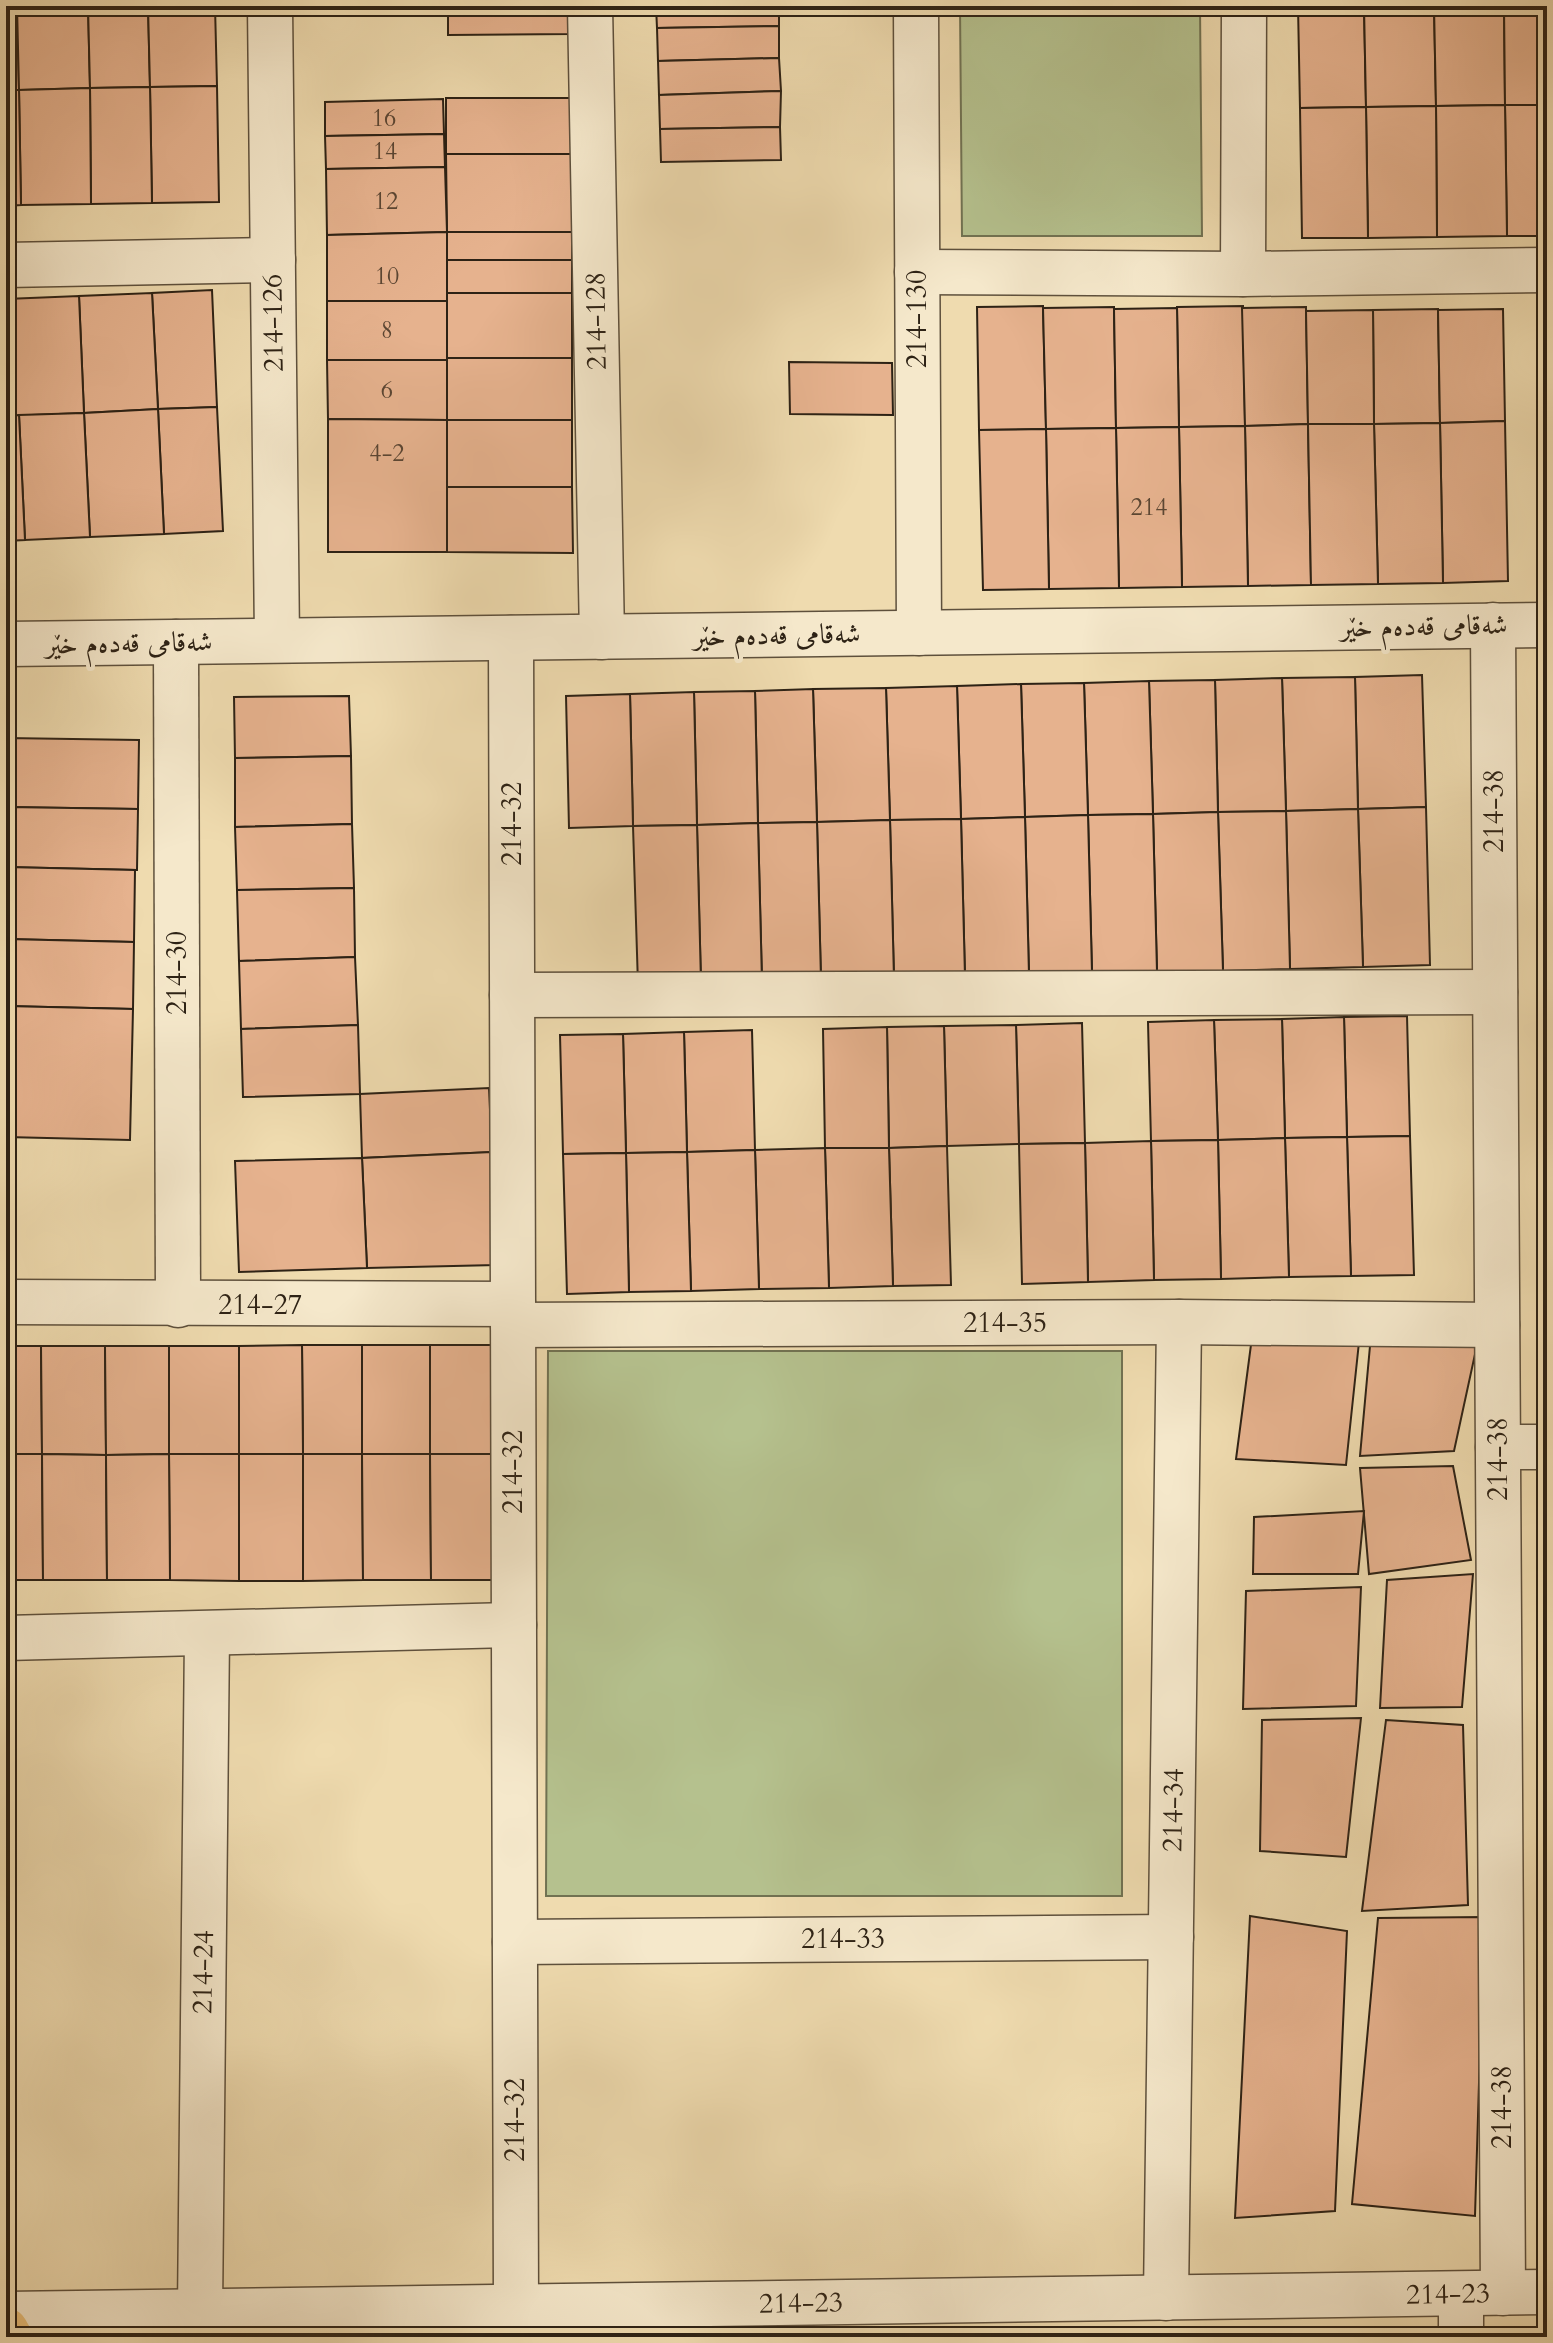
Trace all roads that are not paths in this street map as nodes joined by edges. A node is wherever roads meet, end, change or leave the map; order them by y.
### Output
1 (270, 6) edge
2 (590, 6) edge
3 (916, 6) edge
4 (1244, 6) edge
5 (273, 260) junction
6 (6, 265) edge
7 (1547, 270) edge
8 (917, 272) junction
9 (1243, 274) junction
10 (1493, 625) junction
11 (1547, 625) edge
12 (919, 633) junction
13 (602, 637) junction
14 (511, 638) junction
15 (277, 640) junction
16 (176, 642) junction
17 (6, 644) edge
18 (1495, 992) junction
19 (512, 995) junction
20 (6, 1302) edge
21 (178, 1305) junction
22 (513, 1315) junction
23 (1179, 1322) junction
24 (1497, 1325) junction
25 (1498, 1447) junction
26 (1547, 1447) edge
27 (514, 1625) junction
28 (207, 1634) junction
29 (6, 1638) edge
30 (1171, 1937) junction
31 (515, 1942) junction
32 (1547, 2292) edge
33 (1482, 2294) junction
34 (516, 2307) junction
35 (200, 2311) junction
36 (1147, 2311) edge
37 (6, 2314) edge
38 (6, 2330) edge
39 (10, 2337) edge
40 (1461, 2337) edge

1 - 5 street, 214-126
2 - 13 street, 214-128
3 - 8 street, 214-130
4 - 9 street
5 - 6 street
5 - 15 street, 214-126
7 - 9 street
8 - 9 street
8 - 12 street, 214-130
10 - 11 street, شەقامی قەدەم خێر
10 - 12 street, شەقامی قەدەم خێر
10 - 18 street, 214-38
12 - 13 street, شەقامی قەدەم خێر
13 - 14 street, شەقامی قەدەم خێر
14 - 15 street, شەقامی قەدەم خێر
14 - 19 street, 214-32
15 - 16 street, شەقامی قەدەم خێر
16 - 17 street, شەقامی قەدەم خێر
16 - 21 street, 214-30
18 - 19 street
18 - 24 street, 214-38
19 - 22 street, 214-32
20 - 21 street, 214-27
21 - 22 street, 214-27
22 - 23 street, 214-35
22 - 27 street, 214-32
23 - 24 street, 214-35
23 - 30 street, 214-34
24 - 25 street, 214-38
25 - 26 street
25 - 33 street, 214-38
27 - 28 street
27 - 31 street, 214-32
28 - 29 street
28 - 35 street, 214-24
30 - 31 street, 214-33
30 - 36 street, 214-34
31 - 34 street, 214-32
32 - 33 street, 214-23
33 - 36 street, 214-23
33 - 40 street, 214-38
34 - 35 street, 214-23
34 - 36 street, 214-23
35 - 37 street, 214-23
38 - 39 main road

